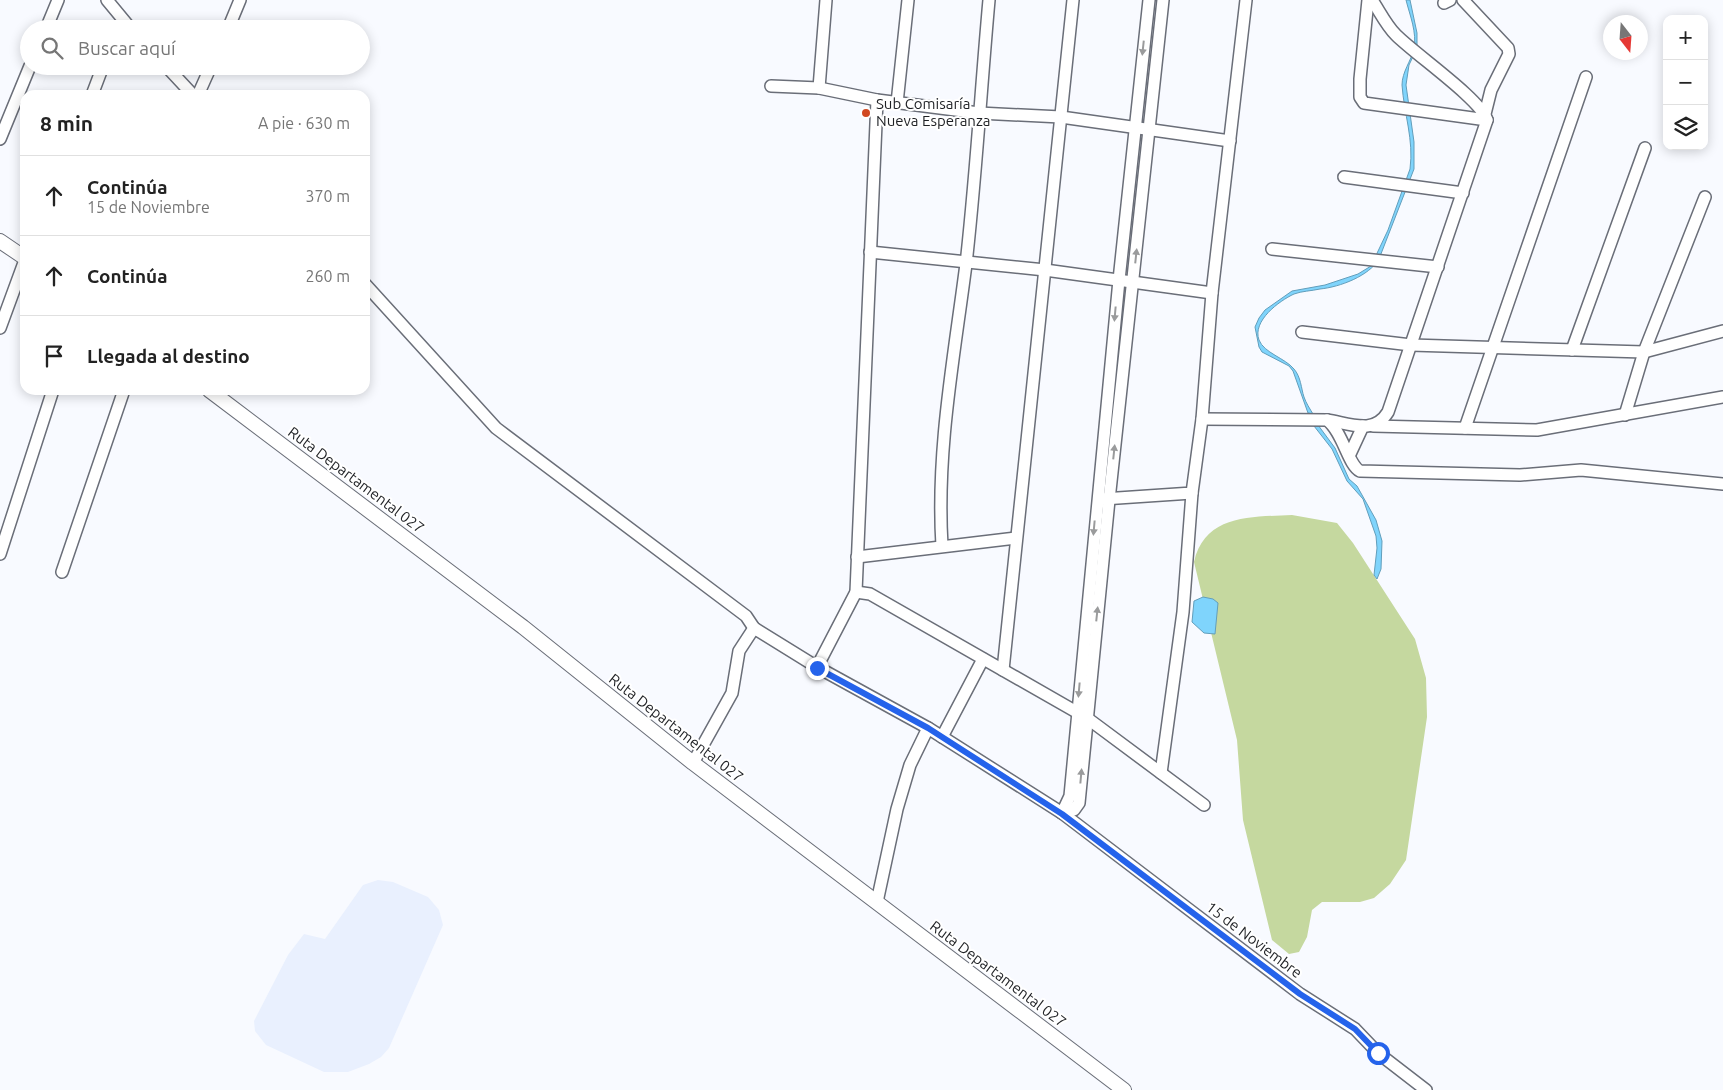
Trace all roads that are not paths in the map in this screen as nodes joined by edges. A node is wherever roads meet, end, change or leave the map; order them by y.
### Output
1 (58, 0) edge
2 (107, 0) edge
3 (240, 0) edge
4 (826, 0) edge
5 (908, 0) edge
6 (989, 0) edge
7 (1073, 0) edge
8 (1149, 0) edge
9 (1163, 0) edge
10 (1246, 0) edge
11 (1368, 0) edge
12 (1372, 0) edge
13 (1463, 0) edge
14 (117, 5) edge
15 (50, 20) edge
16 (119, 20) edge
17 (232, 20) edge
18 (26, 75) edge
19 (100, 75) edge
20 (174, 75) edge
21 (207, 75) edge
22 (1586, 77) dead end
23 (771, 86) dead end
24 (819, 88) junction
25 (20, 90) edge
26 (20, 90) edge
27 (94, 90) edge
28 (188, 90) edge
29 (200, 90) edge
30 (877, 100) junction
31 (897, 103) junction
32 (979, 113) junction
33 (1061, 117) junction
34 (1486, 117) junction
35 (1135, 128) junction
36 (1149, 130) junction
37 (0, 139) edge
38 (1230, 140) junction
39 (1645, 148) dead end
40 (1344, 177) dead end
41 (1463, 193) junction
42 (1705, 197) dead end
43 (0, 241) edge
44 (1272, 249) dead end
45 (870, 252) junction
46 (20, 255) edge
47 (966, 262) junction
48 (1438, 267) junction
49 (1045, 270) junction
50 (20, 273) edge
51 (1118, 280) junction
52 (1134, 282) junction
53 (370, 289) edge
54 (1212, 293) junction
55 (0, 328) edge
56 (1723, 331) edge
57 (1302, 332) dead end
58 (1411, 345) junction
59 (1493, 348) junction
60 (1572, 350) junction
61 (1644, 352) junction
62 (51, 395) edge
63 (122, 395) edge
64 (217, 395) edge
65 (1723, 397) edge
66 (1625, 415) junction
67 (1202, 419) junction
68 (1318, 419) junction
69 (1368, 426) junction
70 (1465, 428) junction
71 (1350, 454) junction
72 (1723, 484) edge
73 (1192, 493) junction
74 (1103, 499) junction
75 (1016, 538) junction
76 (942, 546) junction
77 (0, 554) edge
78 (857, 556) junction
79 (62, 572) dead end
80 (856, 592) junction
81 (754, 628) junction
82 (983, 659) junction
83 (817, 668) junction
84 (1003, 670) junction
85 (1082, 715) junction
86 (928, 728) junction
87 (942, 737) junction
88 (693, 763) junction
89 (1161, 773) junction
90 (1204, 805) dead end
91 (1062, 814) junction
92 (877, 902) junction
93 (1124, 1090) edge
94 (1426, 1090) edge

1 - 15 street
2 - 14 street
3 - 17 street
4 - 24 street
5 - 31 street
6 - 32 street
7 - 33 street
8 -> 35 street
9 - 36 street
10 - 38 street
11 - 34 street
12 - 34 street
13 - 34 street
14 - 16 street
18 - 26 street
19 - 27 street
20 - 28 street
21 - 29 street
22 - 59 street
23 - 24 street
24 - 30 street
25 - 37 street
30 - 31 street
30 - 45 street
31 - 32 street
32 - 33 street
32 - 47 street
33 - 35 street
33 - 49 street
34 - 41 street
35 - 36 street
35 - 51 street
36 - 38 street
52 -> 36 street
38 - 54 street
39 - 60 street
40 - 41 street
41 - 48 street
42 - 61 street
43 - 46 main road
44 - 48 street
45 - 47 street
45 - 78 street
47 - 49 street
47 - 76 street
48 - 58 street
49 - 51 street
49 - 75 street
50 - 55 street
51 - 52 street
51 -> 74 street
52 - 54 street
74 -> 52 street
53 - 81 street, 15 de Noviembre
54 - 67 street
56 - 61 street
57 - 58 street
58 - 59 street
58 - 69 street
59 - 60 street
59 - 70 street
60 - 61 street
61 - 66 street
62 - 77 street
63 - 79 street
64 - 88 main road, Ruta Departamental 027
65 - 66 street
66 - 70 street
67 - 68 street
67 - 73 street
68 - 69 street
68 - 71 street
69 - 70 street
69 - 71 street
71 - 72 street
73 - 74 street
73 - 89 street
74 - 85 street
75 - 76 street
75 - 84 street
76 - 78 street
78 - 80 street
80 - 82 street
80 - 83 street
81 - 83 street, 15 de Noviembre
81 - 88 street
82 - 84 street
82 - 87 street
83 - 86 street, 15 de Noviembre
84 - 85 street
85 - 89 street
85 - 91 street
86 - 87 street, 15 de Noviembre
86 - 92 street
87 - 91 street, 15 de Noviembre
88 - 92 main road, Ruta Departamental 027
89 - 90 street
91 - 94 street, 15 de Noviembre
92 - 93 main road, Ruta Departamental 027

